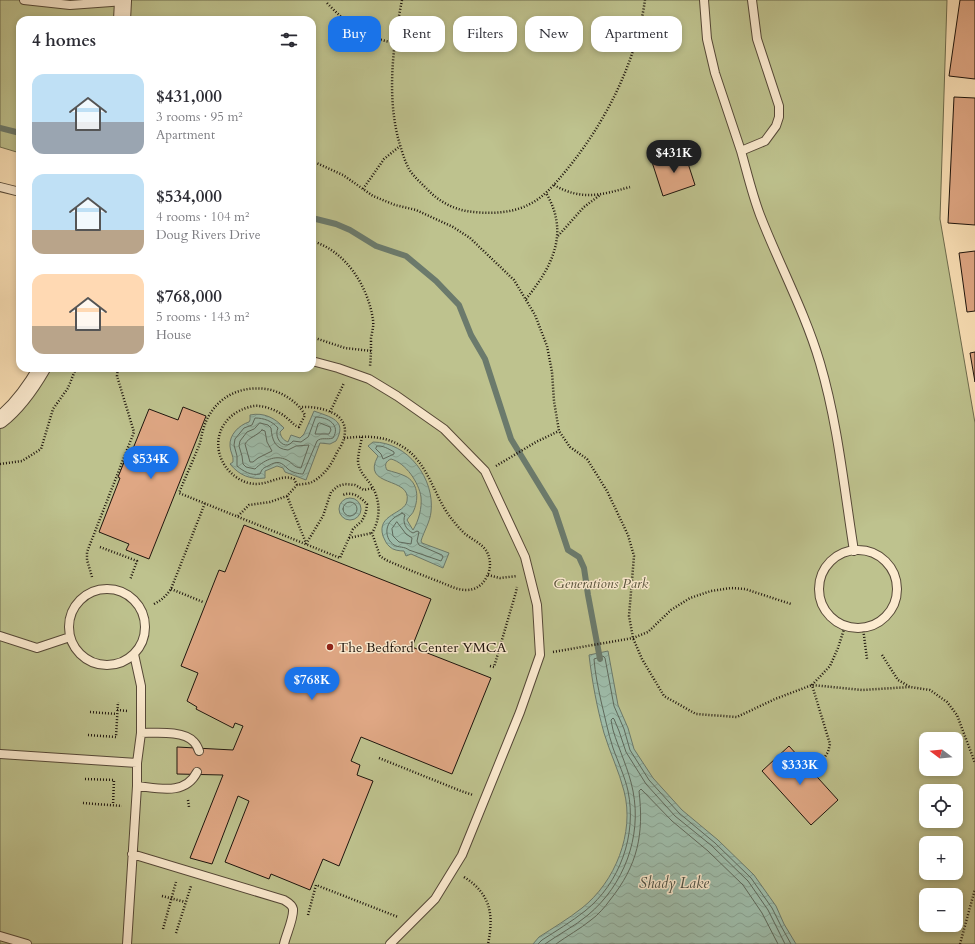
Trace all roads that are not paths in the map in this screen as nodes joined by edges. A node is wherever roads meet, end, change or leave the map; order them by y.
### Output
1 (25, 0) edge
2 (704, 0) edge
3 (752, 0) edge
4 (125, 1) edge
5 (123, 16) edge
6 (741, 151) junction
7 (0, 187) edge
8 (16, 191) edge
9 (316, 362) edge
10 (40, 372) edge
11 (0, 420) edge
12 (854, 551) junction
13 (0, 636) edge
14 (70, 637) junction
15 (134, 654) junction
16 (141, 733) junction
17 (199, 751) dead end
18 (0, 754) edge
19 (137, 763) junction
20 (197, 772) dead end
21 (137, 786) junction
22 (132, 854) junction
23 (0, 936) edge
24 (27, 944) edge
25 (127, 944) edge
26 (284, 944) edge
27 (390, 944) edge

1 - 4 lane
2 - 6 lane
3 - 6 lane
4 - 5 street
6 - 12 lane
7 - 8 lane
9 - 27 lane
10 - 11 street
12 - 12 lane
13 - 14 lane
14 - 15 lane
14 - 15 lane
15 - 16 lane
16 - 17 lane
16 - 19 lane
18 - 19 lane
19 - 21 lane
20 - 21 lane
21 - 22 lane
22 - 25 lane
22 - 26 lane
23 - 24 lane

